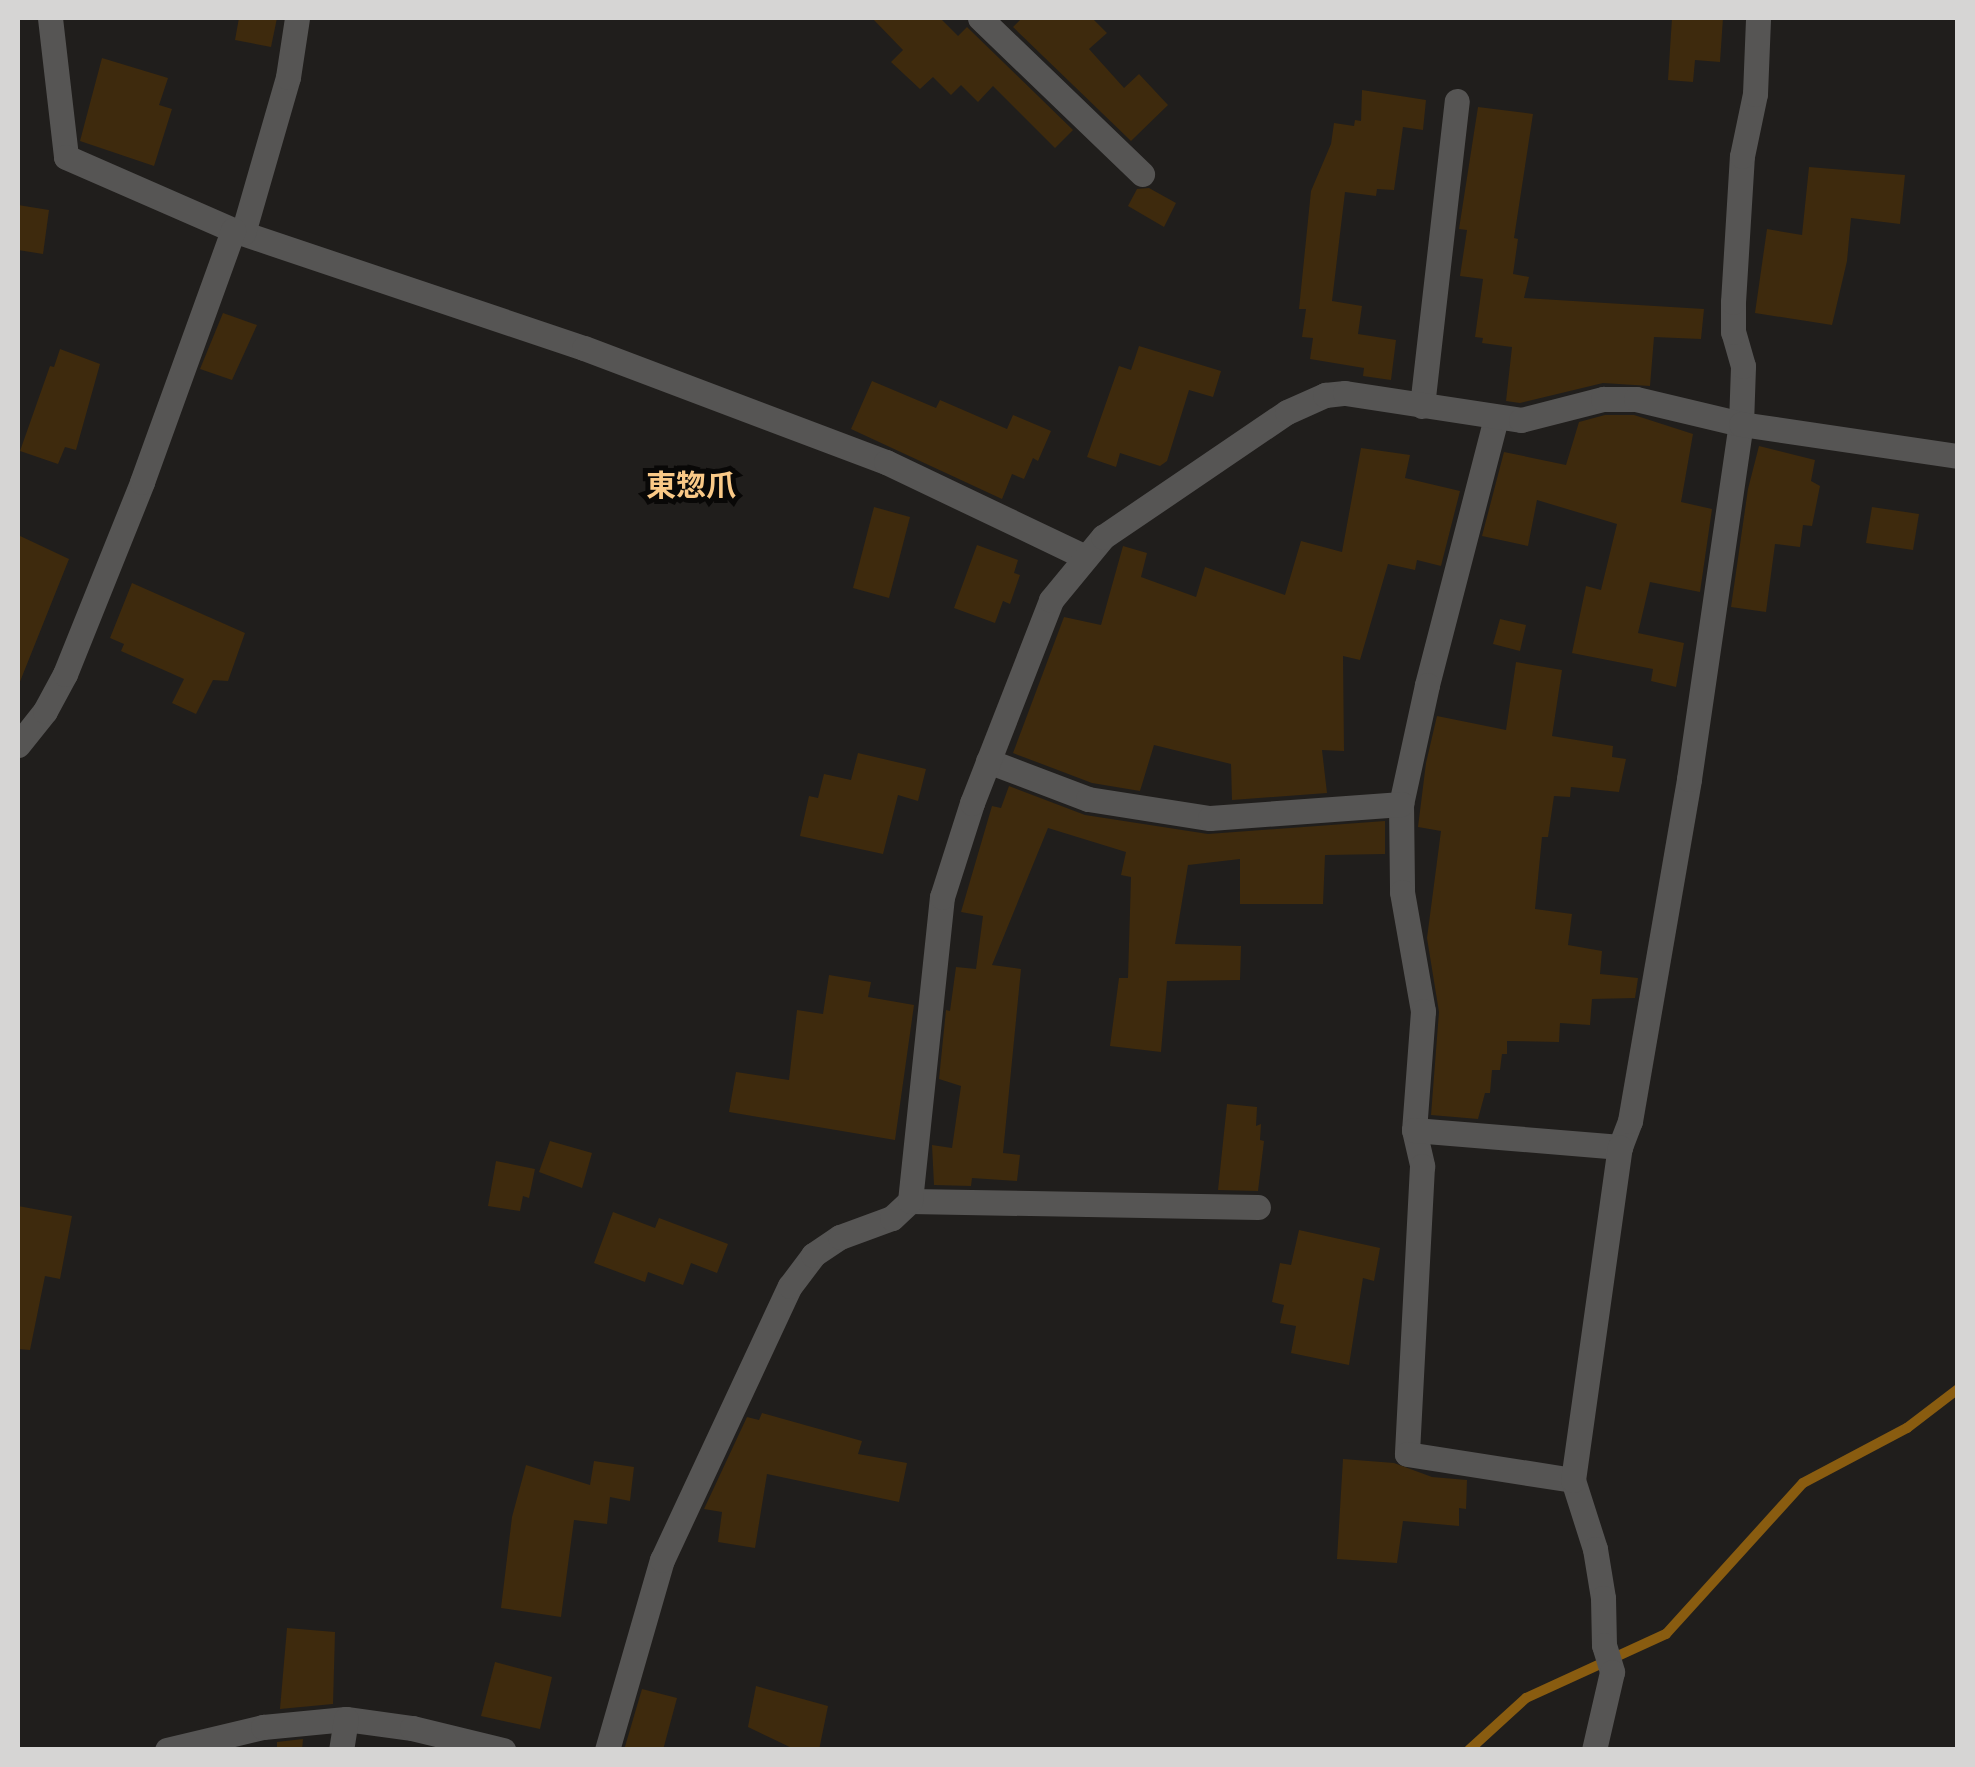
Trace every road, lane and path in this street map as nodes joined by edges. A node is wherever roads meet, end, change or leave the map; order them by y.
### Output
1 (50, 18) edge
2 (297, 18) edge
3 (980, 18) edge
4 (1758, 18) edge
5 (1458, 101) dead end
6 (1142, 174) dead end
7 (238, 232) junction
8 (1422, 406) junction
9 (1496, 418) junction
10 (1742, 424) junction
11 (1958, 456) edge
12 (1083, 556) junction
13 (18, 745) edge
14 (988, 762) junction
15 (1401, 804) junction
16 (1414, 1130) junction
17 (1620, 1148) junction
18 (910, 1201) junction
19 (1258, 1207) dead end
20 (1573, 1480) junction
21 (346, 1719) junction
22 (167, 1750) edge
23 (340, 1750) edge
24 (503, 1750) edge
25 (607, 1750) edge
26 (1594, 1750) edge

1 - 7 street
2 - 7 street
3 - 6 street
4 - 10 street
5 - 8 street
7 - 12 street
7 - 13 street
8 - 9 street
8 - 12 street
9 - 10 street
9 - 15 street
10 - 11 street
10 - 17 street
12 - 14 street
14 - 15 street
14 - 18 street
15 - 16 street
16 - 17 street
16 - 20 street
17 - 20 street
18 - 19 street
18 - 25 street
20 - 26 street
21 - 22 street
21 - 23 street
21 - 24 street

